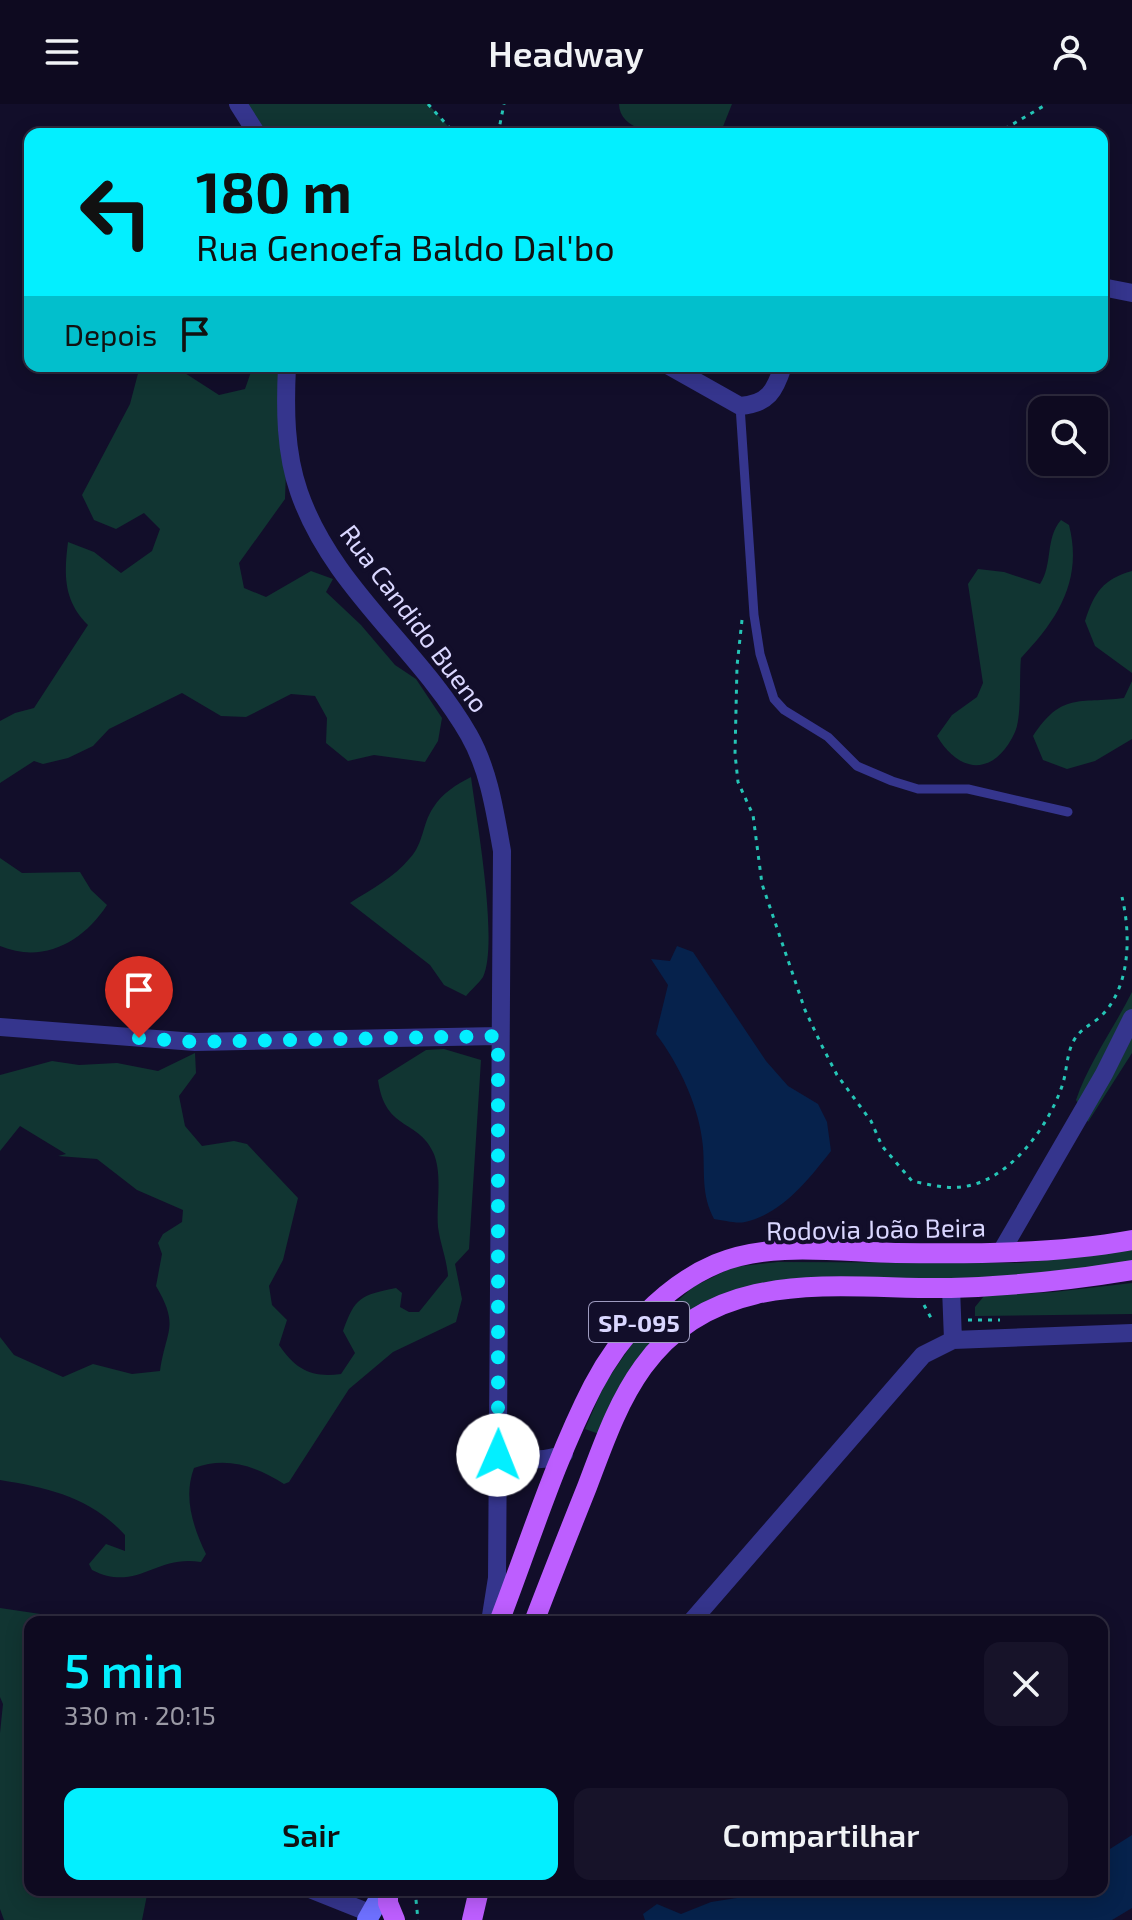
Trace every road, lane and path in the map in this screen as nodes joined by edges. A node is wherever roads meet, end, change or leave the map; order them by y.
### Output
1 (238, 104) edge
2 (428, 104) edge
3 (504, 104) edge
4 (1047, 104) edge
5 (253, 128) edge
6 (450, 128) edge
7 (499, 128) edge
8 (1006, 128) edge
9 (1108, 288) edge
10 (1132, 293) edge
11 (287, 372) edge
12 (680, 372) edge
13 (781, 372) edge
14 (740, 406) junction
15 (751, 589) junction
16 (1068, 812) dead end
17 (1122, 897) dead end
18 (1132, 1018) edge
19 (0, 1027) edge
20 (498, 1036) junction
21 (1132, 1240) edge
22 (1001, 1252) junction
23 (1132, 1270) edge
24 (951, 1288) junction
25 (915, 1300) dead end
26 (952, 1320) junction
27 (1132, 1333) edge
28 (953, 1340) junction
29 (499, 1425) junction
30 (564, 1454) junction
31 (491, 1616) edge
32 (501, 1616) edge
33 (536, 1616) edge
34 (696, 1616) edge
35 (328, 1896) edge
36 (385, 1896) edge
37 (416, 1896) edge
38 (382, 1917) edge
39 (418, 1920) edge

1 - 5 street
2 - 6 path
3 - 7 path
4 - 8 path
9 - 10 street
11 - 20 street, Rua Candido Bueno
12 - 14 street
13 - 14 street
14 - 15 lane
15 - 16 lane
15 - 17 path
18 - 22 street
19 - 20 street
20 - 29 street, Rua Candido Bueno
21 - 22 main road, Rodovia João Beira / SP-095
22 - 30 main road, Rodovia João Beira / SP-095
23 - 24 main road, SP-095
24 - 26 street
24 - 33 main road, SP-095
25 - 26 path
26 - 28 street
27 - 28 street
28 - 34 street
29 - 30 street
29 - 31 street, Rua Candido Bueno
30 - 32 main road, Rodovia João Beira / SP-095
35 - 38 street
36 - 38 main road
37 - 39 path

